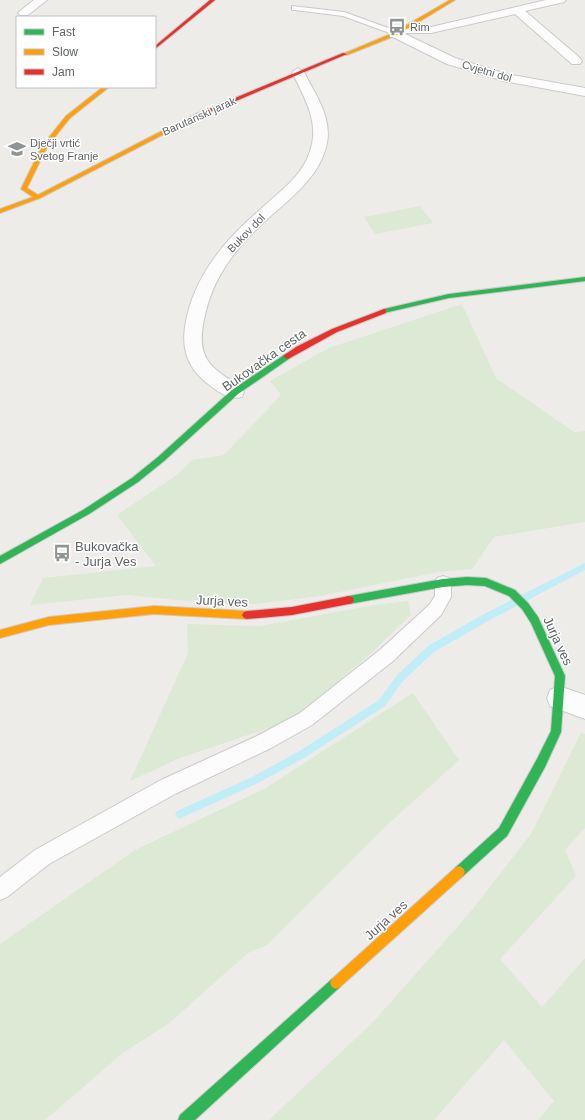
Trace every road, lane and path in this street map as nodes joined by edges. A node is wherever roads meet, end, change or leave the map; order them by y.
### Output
1 (41, 0) edge
2 (211, 0) edge
3 (453, 0) edge
4 (560, 0) edge
5 (295, 8) dead end
6 (518, 11) junction
7 (24, 12) dead end
8 (399, 32) junction
9 (156, 47) edge
10 (576, 62) dead end
11 (298, 72) junction
12 (105, 88) edge
13 (584, 92) edge
14 (38, 197) junction
15 (0, 210) edge
16 (585, 279) edge
17 (236, 392) junction
18 (0, 560) edge
19 (443, 583) junction
20 (0, 634) edge
21 (559, 698) junction
22 (585, 707) edge
23 (0, 890) edge
24 (185, 1120) edge

1 - 7 street
2 - 9 street
3 - 8 street, Barutanski jarak
4 - 6 street, Barutanski jarak
5 - 8 lane
6 - 8 street, Barutanski jarak
6 - 10 street
8 - 11 street, Barutanski jarak
8 - 13 street, Cvjetni dol
11 - 14 street, Barutanski jarak
11 - 17 street, Bukov dol
12 - 14 street
14 - 15 street, Barutanski jarak
16 - 17 street, Bukovačka cesta
17 - 18 street, Bukovačka cesta
19 - 20 street, Jurja ves
19 - 21 street, Jurja ves
19 - 23 lane
21 - 22 street
21 - 24 street, Jurja ves

